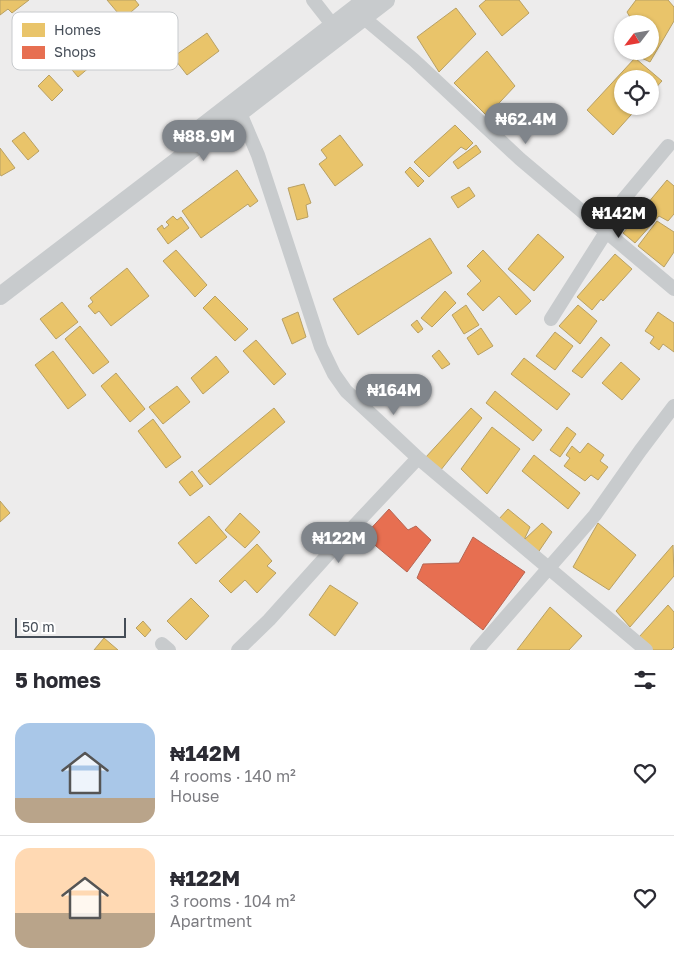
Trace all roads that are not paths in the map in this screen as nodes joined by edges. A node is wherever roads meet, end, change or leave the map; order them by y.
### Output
1 (312, 0) edge
2 (386, 0) edge
3 (362, 9) edge
4 (336, 30) junction
5 (236, 108) junction
6 (668, 146) dead end
7 (606, 232) junction
8 (0, 281) edge
9 (674, 289) edge
10 (0, 296) edge
11 (552, 319) dead end
12 (674, 406) edge
13 (418, 458) junction
14 (549, 568) junction
15 (238, 650) edge
16 (477, 650) edge
17 (646, 650) edge

1 - 4 street
2 - 3 street
3 - 4 street
3 - 7 street
4 - 5 street
5 - 8 street
5 - 10 street
5 - 13 street
6 - 7 street
7 - 9 street
7 - 11 street
12 - 14 street
13 - 14 street
13 - 15 street
14 - 16 street
14 - 17 street

